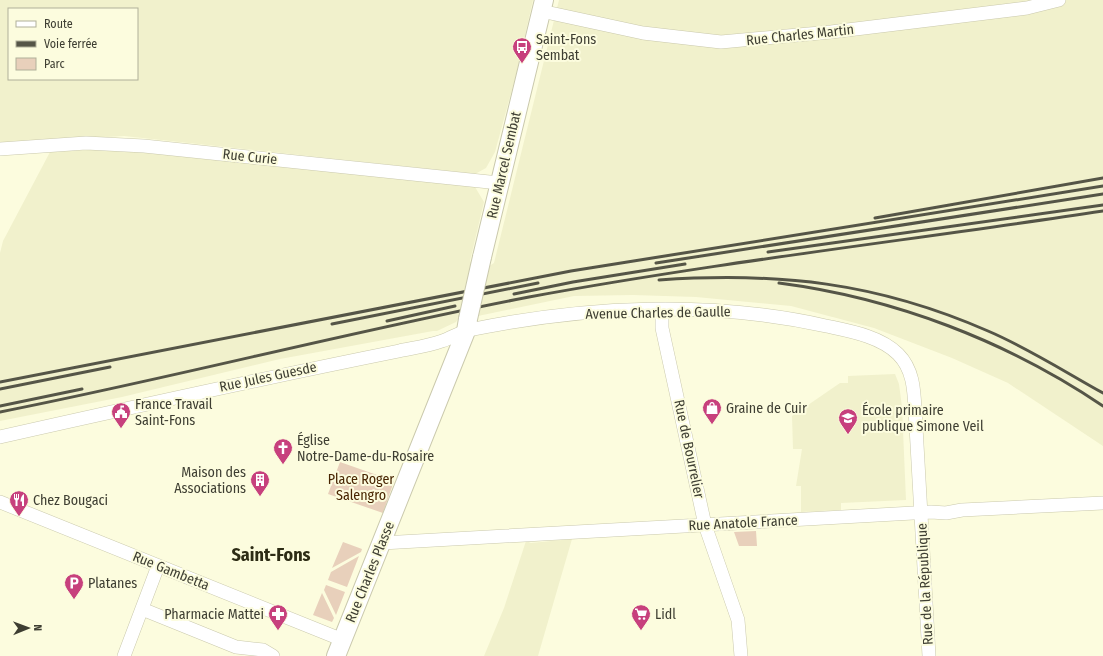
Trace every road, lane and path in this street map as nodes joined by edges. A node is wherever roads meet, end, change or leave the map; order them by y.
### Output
1 (1059, 0) edge
2 (543, 6) edge
3 (0, 149) edge
4 (499, 183) junction
5 (662, 310) junction
6 (467, 325) junction
7 (0, 437) edge
8 (0, 502) edge
9 (1103, 503) edge
10 (921, 513) junction
11 (706, 525) junction
12 (382, 543) junction
13 (158, 566) junction
14 (142, 609) junction
15 (340, 648) edge
16 (124, 656) edge
17 (273, 656) edge
18 (741, 656) edge
19 (929, 656) edge

1 - 2 street, Rue Charles Martin
2 - 4 main road, Rue Marcel Sembat
3 - 4 street, Rue Curie
4 - 6 main road, Rue Marcel Sembat, bridge
5 - 6 street, Avenue Charles de Gaulle
5 - 10 street, Avenue Charles de Gaulle
5 - 11 street, Rue de Bourrelier
6 - 7 street, Rue Jules Guesde
6 - 12 main road, Rue Charles Plasse
8 - 13 street, Rue Gambetta
9 - 10 street, Rue Anatole France
10 - 11 street, Rue Anatole France
10 - 19 street, Rue de la République
11 - 12 street, Rue Anatole France
11 - 18 street, Rue de Bourrelier
12 - 15 main road, Rue Charles Plasse
13 - 14 street
13 - 15 street, Rue Gambetta
14 - 16 street
14 - 17 street

